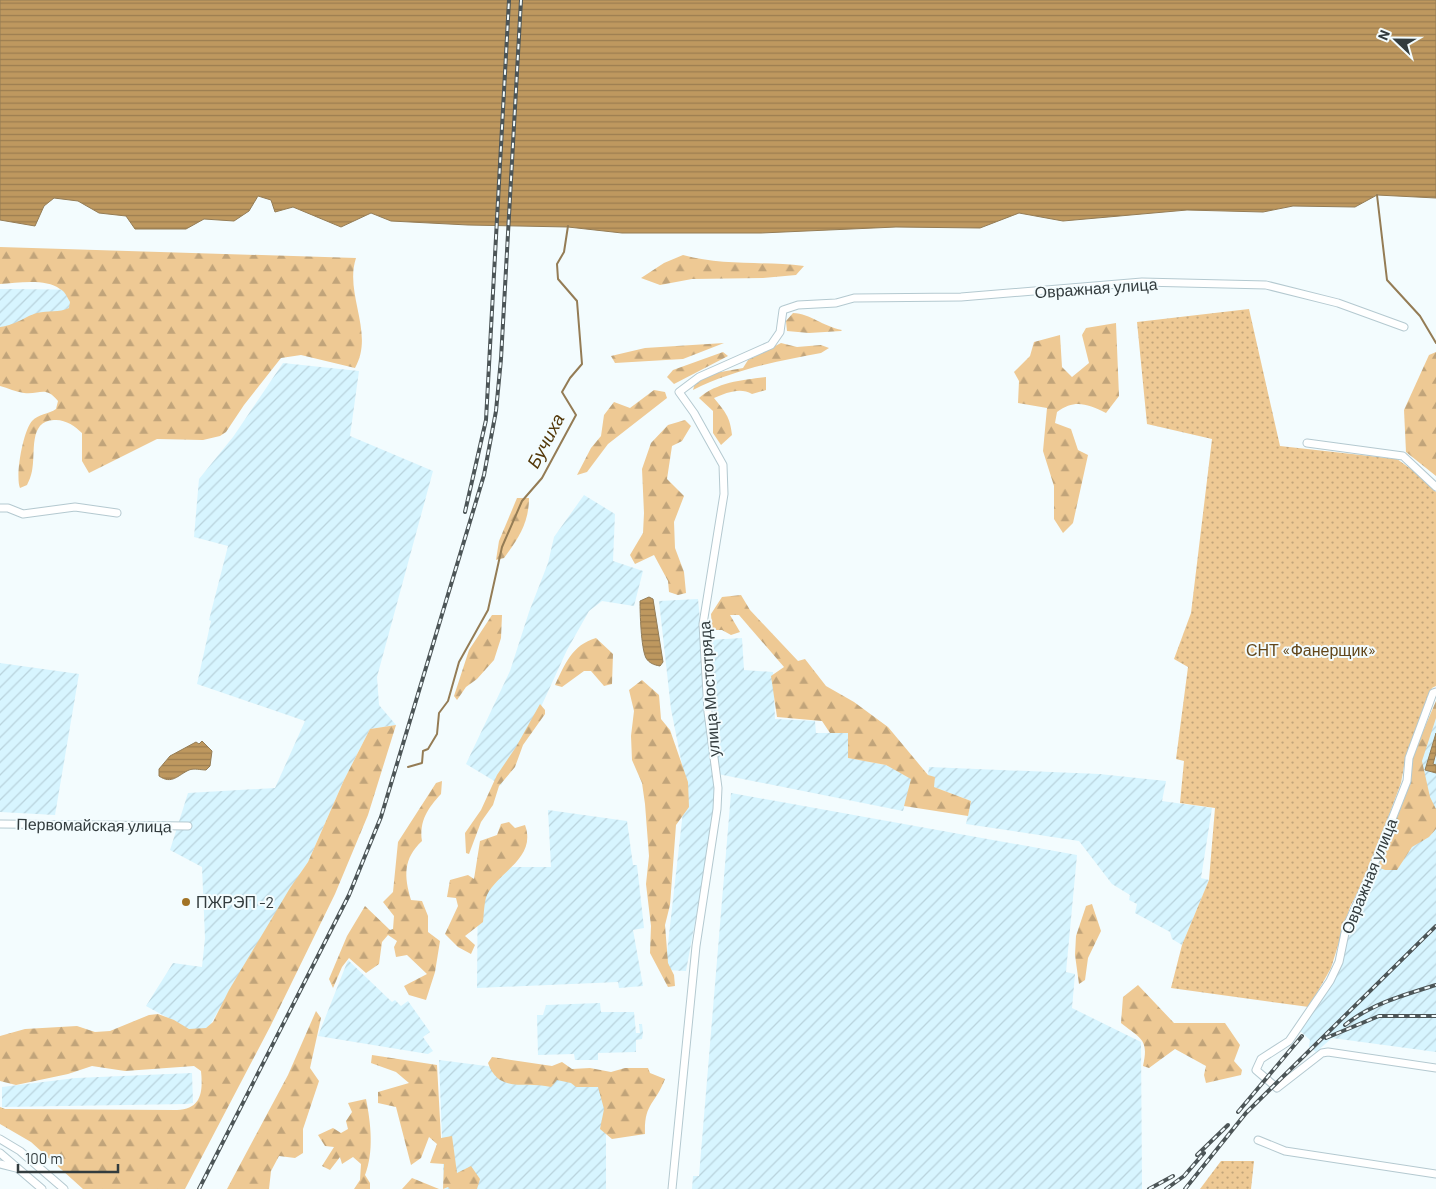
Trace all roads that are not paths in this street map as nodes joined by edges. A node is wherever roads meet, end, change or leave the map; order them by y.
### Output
1 (784, 310) joint
2 (1404, 327) dead end
3 (1307, 443) dead end
4 (1436, 487) edge
5 (0, 508) edge
6 (117, 513) dead end
7 (1436, 692) edge
8 (0, 824) edge
9 (188, 826) dead end
10 (1436, 1068) edge
11 (0, 1139) edge
12 (1258, 1140) dead end
13 (0, 1153) edge
14 (0, 1164) edge
15 (20, 1169) junction
16 (1436, 1174) edge
17 (42, 1189) edge
18 (64, 1189) edge
19 (672, 1189) edge

1 - 2 street, Овражная улица
1 - 19 street, улица Мостотряда
3 - 4 street
5 - 6 street
7 - 10 street, Овражная улица
8 - 9 street, Первомайская улица
11 - 18 street
12 - 16 street
13 - 15 street
14 - 15 street
15 - 17 street

